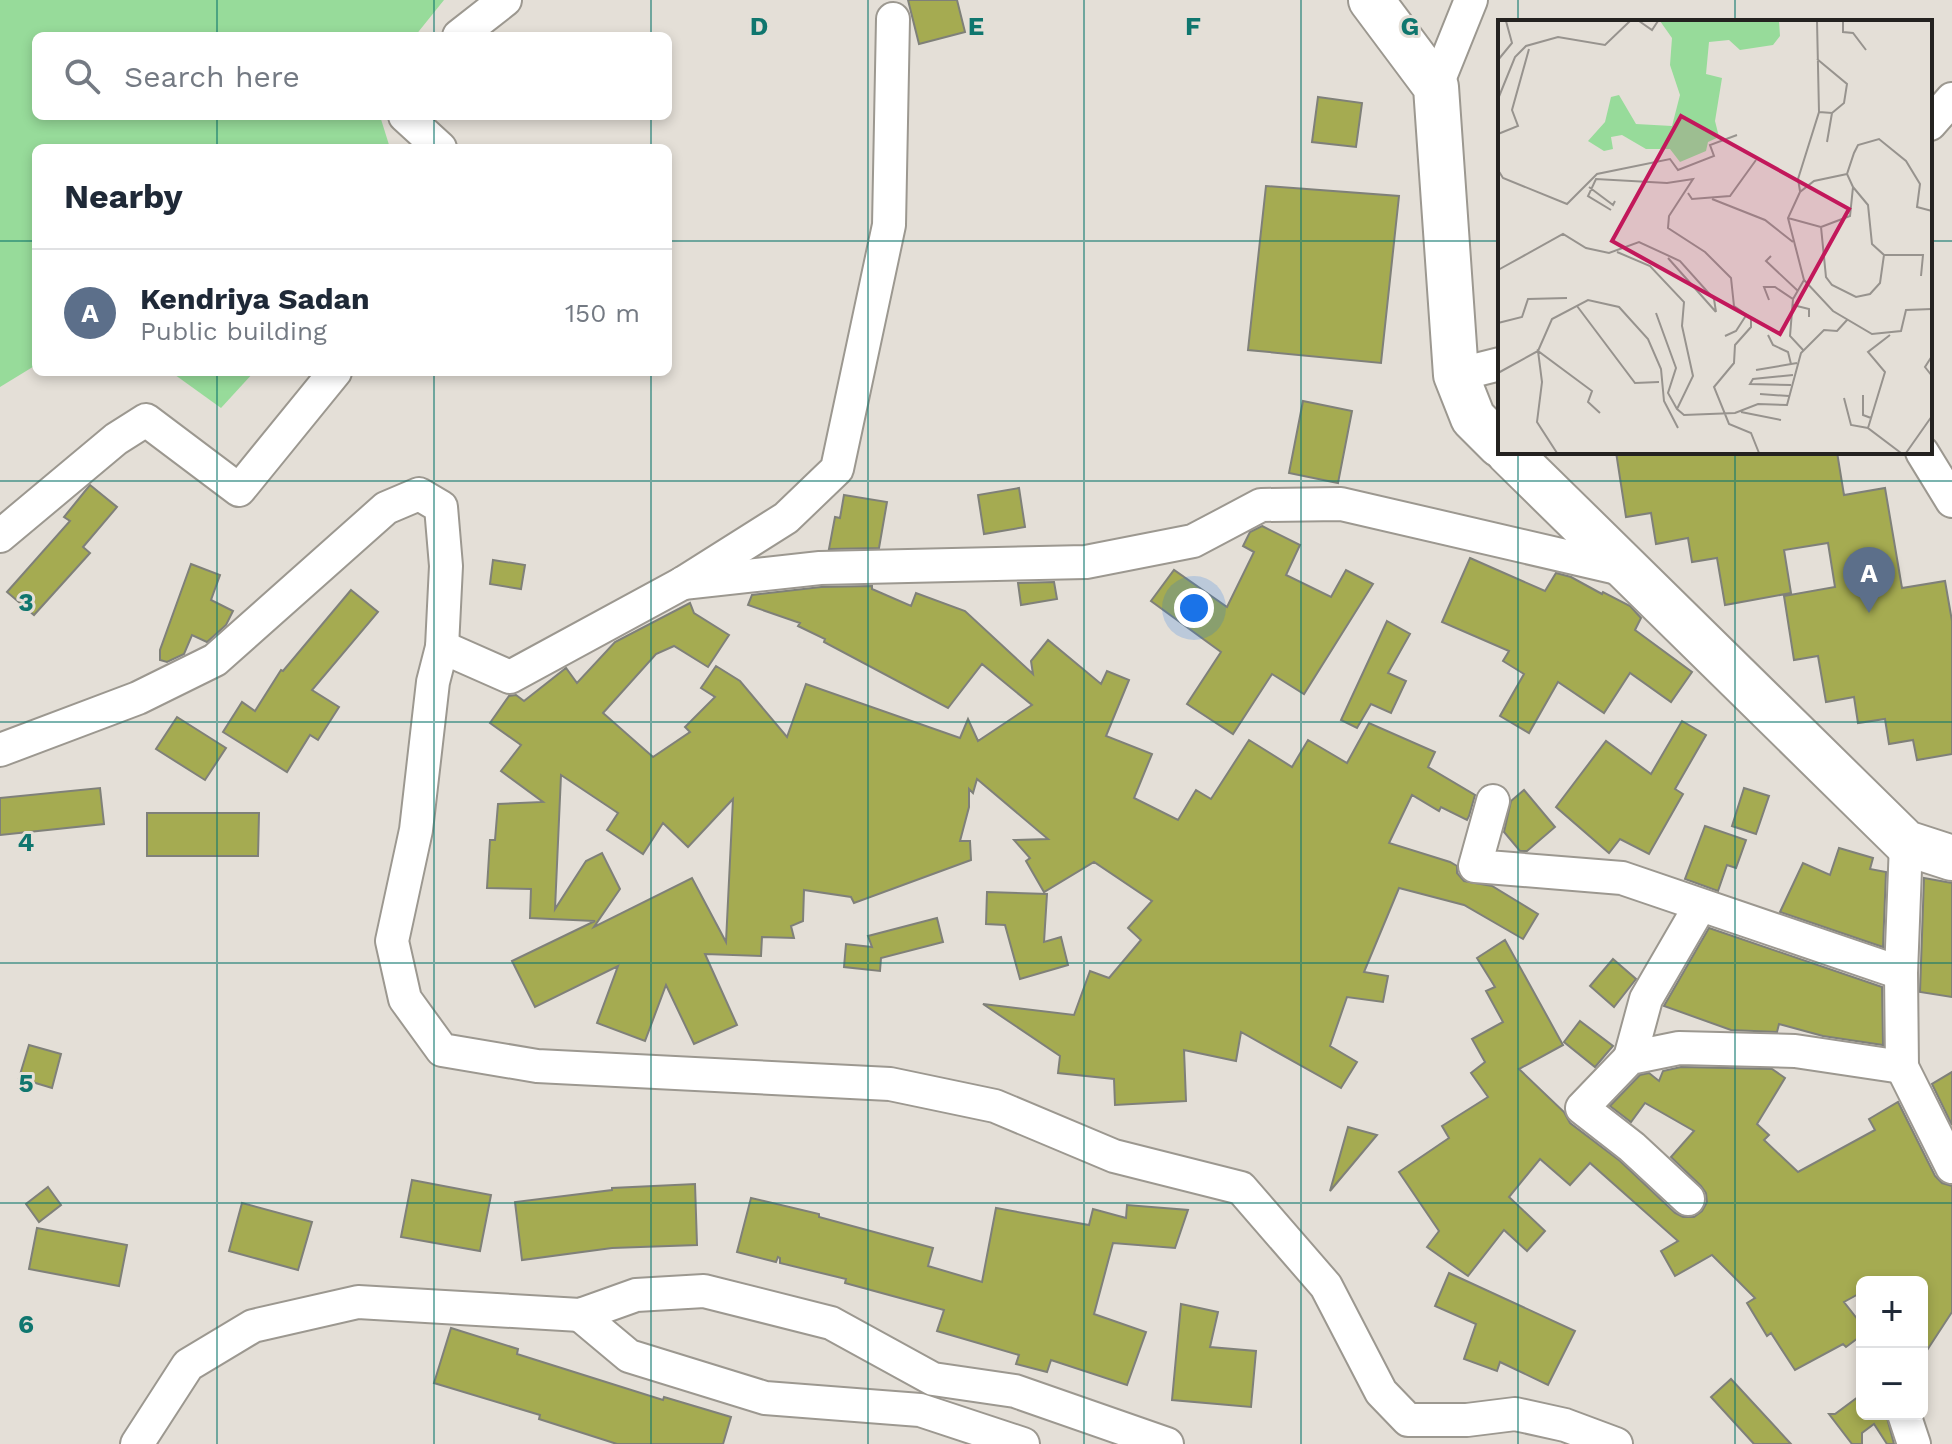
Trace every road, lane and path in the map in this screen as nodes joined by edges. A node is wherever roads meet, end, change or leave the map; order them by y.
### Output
1 (505, 0) edge
2 (1371, 0) edge
3 (1471, 0) edge
4 (893, 19) dead end
5 (464, 32) edge
6 (1436, 87) junction
7 (1952, 99) edge
8 (409, 120) edge
9 (1932, 122) edge
10 (436, 144) edge
11 (1498, 364) edge
12 (1456, 375) junction
13 (332, 376) edge
14 (1498, 443) edge
15 (1510, 454) edge
16 (1923, 454) edge
17 (1952, 501) edge
18 (0, 536) edge
19 (1630, 571) junction
20 (683, 583) junction
21 (442, 647) junction
22 (0, 750) edge
23 (1493, 801) dead end
24 (1906, 843) junction
25 (1952, 858) edge
26 (1700, 906) junction
27 (1901, 973) junction
28 (1630, 1058) junction
29 (1902, 1067) junction
30 (1940, 1114) edge
31 (1952, 1167) edge
32 (1688, 1199) dead end
33 (580, 1315) junction
34 (933, 1379) junction
35 (920, 1410) junction
36 (1906, 1420) edge
37 (1565, 1435) edge
38 (137, 1444) edge
39 (1023, 1444) edge
40 (1167, 1444) edge
41 (1616, 1444) edge
42 (1914, 1444) edge

1 - 5 street
2 - 6 street
3 - 6 street
4 - 20 street
6 - 12 street
7 - 9 street
8 - 10 street
11 - 12 street
12 - 14 street
13 - 18 street
15 - 19 street
16 - 17 street
19 - 20 street
19 - 24 street
20 - 21 street
21 - 22 street
21 - 37 street
23 - 26 street
24 - 25 street
24 - 27 street
26 - 27 street
26 - 28 street
27 - 29 street
28 - 29 street
28 - 32 street
29 - 30 street
30 - 31 street
33 - 34 street
33 - 35 street
33 - 38 street
34 - 35 street
34 - 40 street
35 - 39 street
36 - 42 street
37 - 41 street

